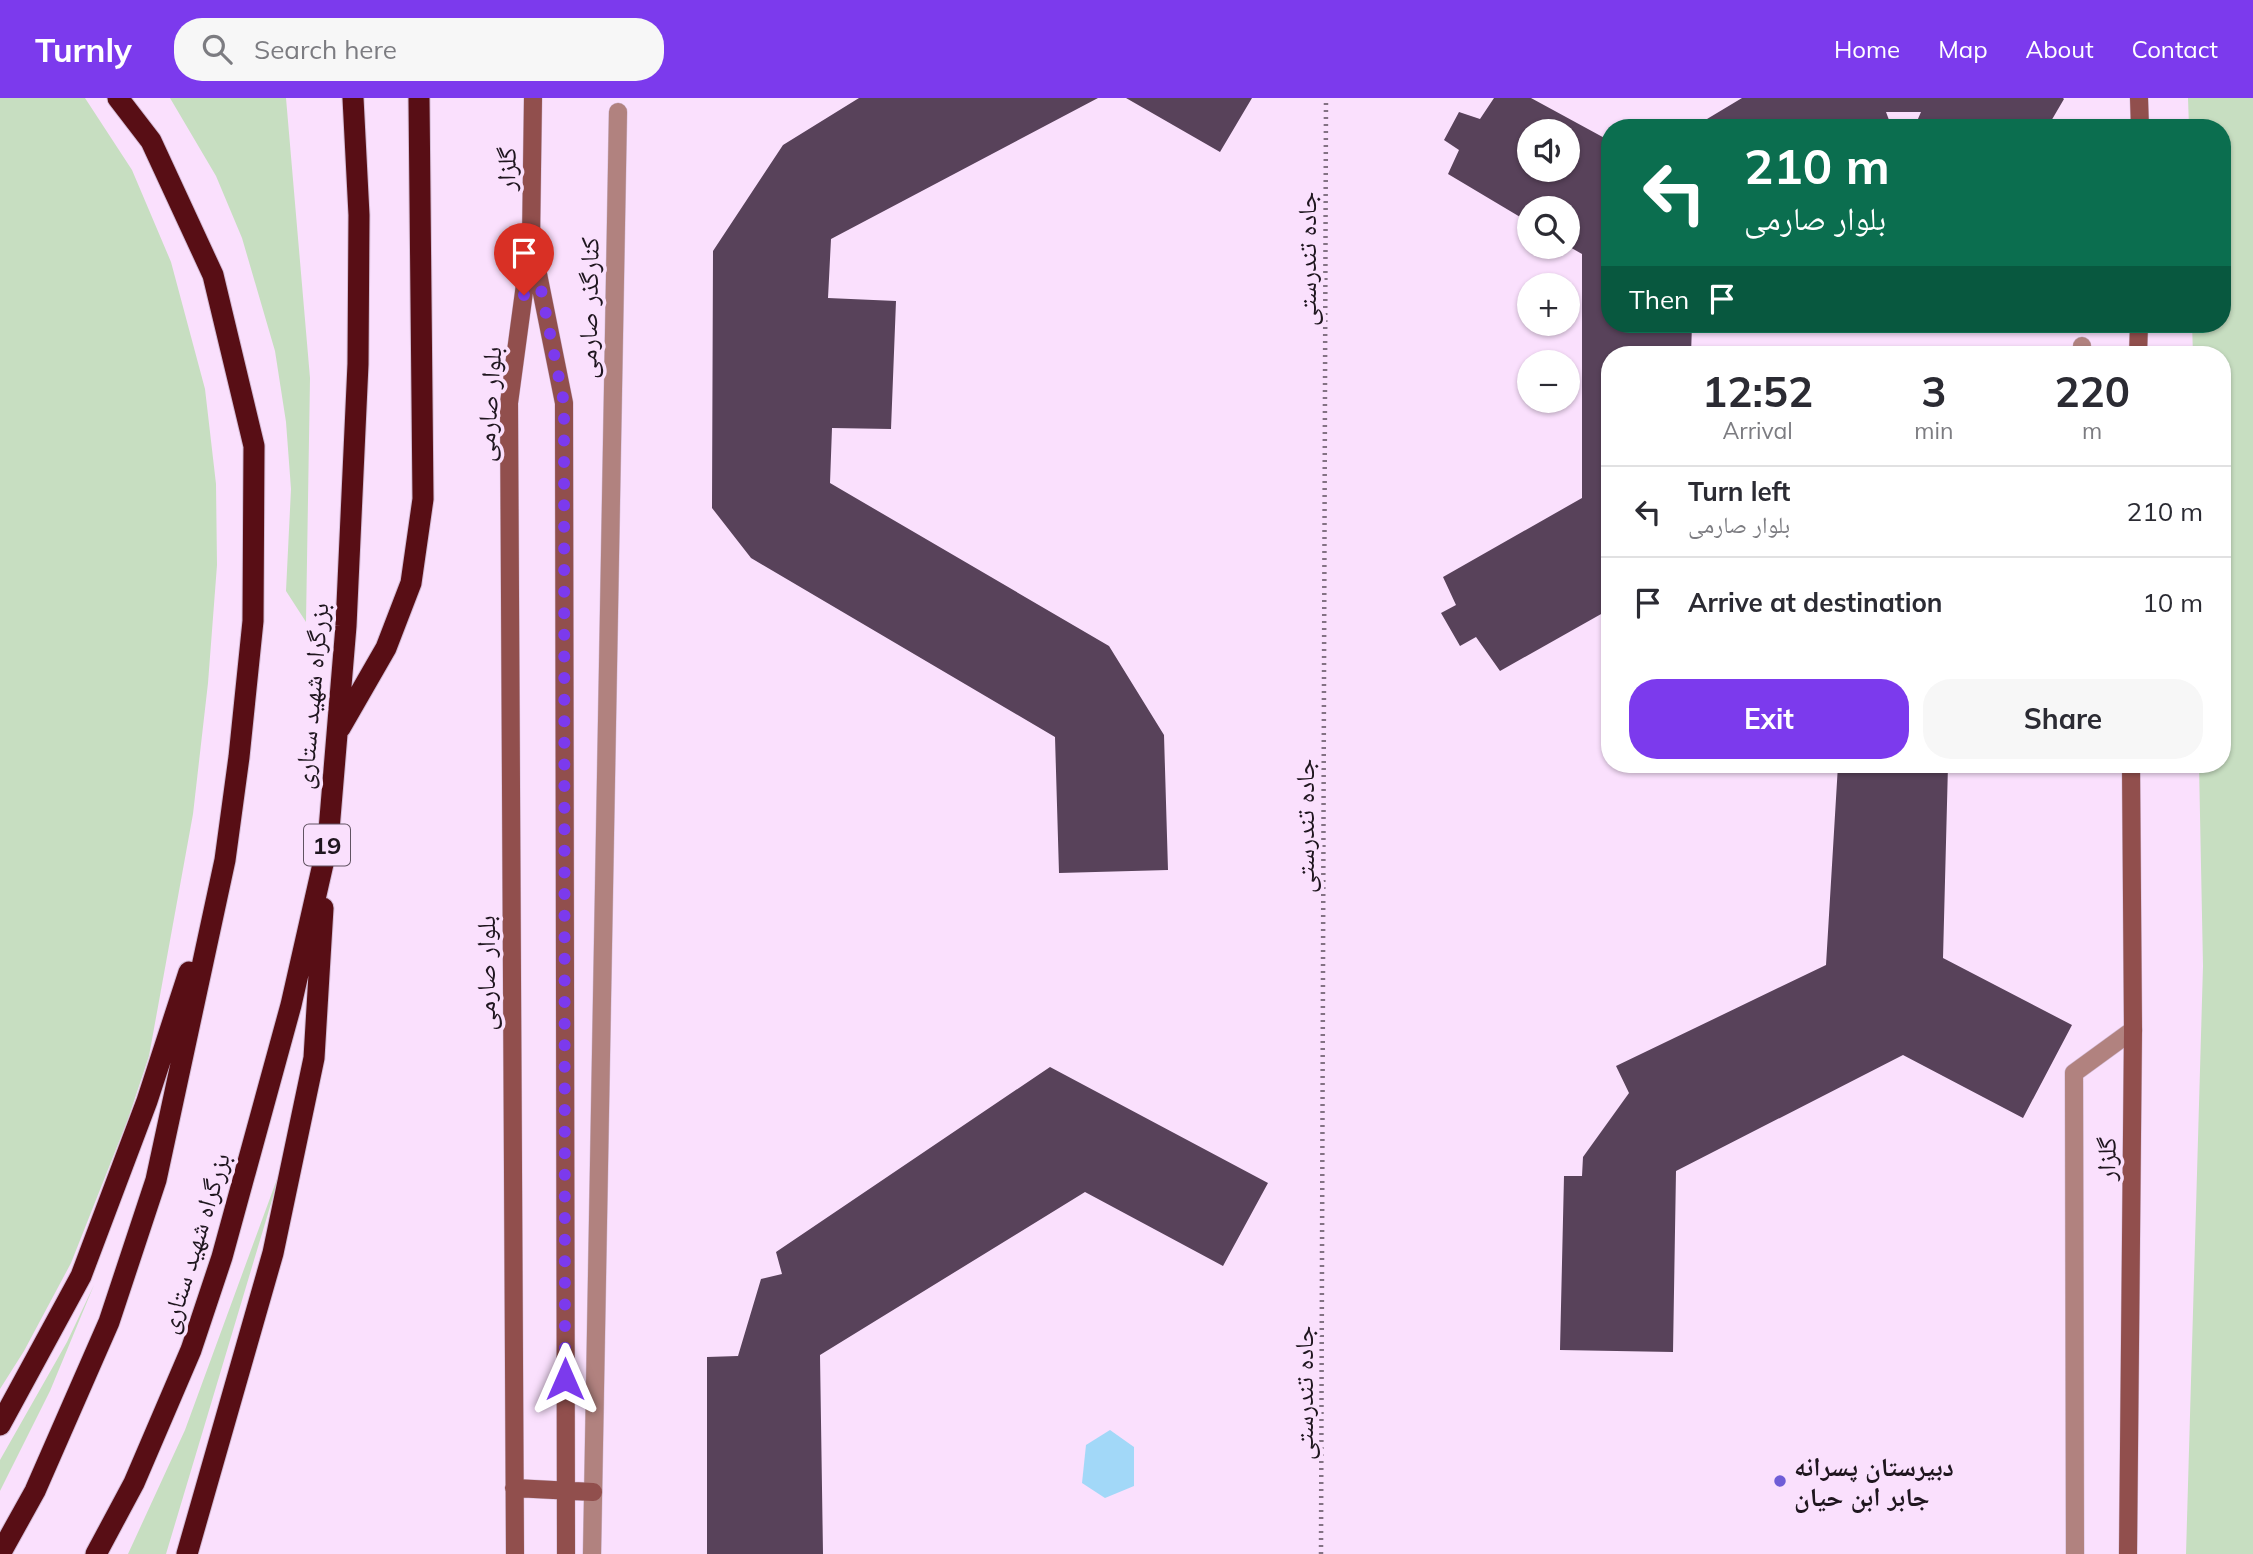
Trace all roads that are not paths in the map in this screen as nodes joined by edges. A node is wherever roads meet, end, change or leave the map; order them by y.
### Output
1 (118, 98) edge
2 (353, 98) edge
3 (419, 98) edge
4 (533, 98) edge
5 (2139, 98) edge
6 (618, 112) dead end
7 (2140, 119) edge
8 (531, 240) junction
9 (337, 733) junction
10 (2131, 773) edge
11 (328, 842) junction
12 (225, 860) junction
13 (2133, 1030) junction
14 (0, 1425) edge
15 (514, 1488) junction
16 (565, 1491) junction
17 (593, 1492) junction
18 (0, 1554) edge
19 (96, 1554) edge
20 (187, 1554) edge
21 (515, 1554) edge
22 (565, 1554) edge
23 (592, 1554) edge
24 (2075, 1554) edge
25 (2128, 1554) edge

1 - 12 highway, بزرگراه شهید ستاری
2 - 9 highway, بزرگراه شهید ستاری / 19
3 - 9 highway
4 - 8 street, گلزار
5 - 7 street
6 - 17 street, کنارگذر صارمی
8 - 15 street, بلوار صارمی
8 - 16 street
9 - 11 highway, بزرگراه شهید ستاری / 19
10 - 13 street, گلزار
11 - 19 highway, بزرگراه شهید ستاری / 19
11 - 20 highway
12 - 14 highway
12 - 18 highway, بزرگراه شهید ستاری
13 - 24 street
13 - 25 street, گلزار
15 - 16 street
15 - 21 street, بلوار صارمی
16 - 17 street
16 - 22 street
17 - 23 street, کنارگذر صارمی

